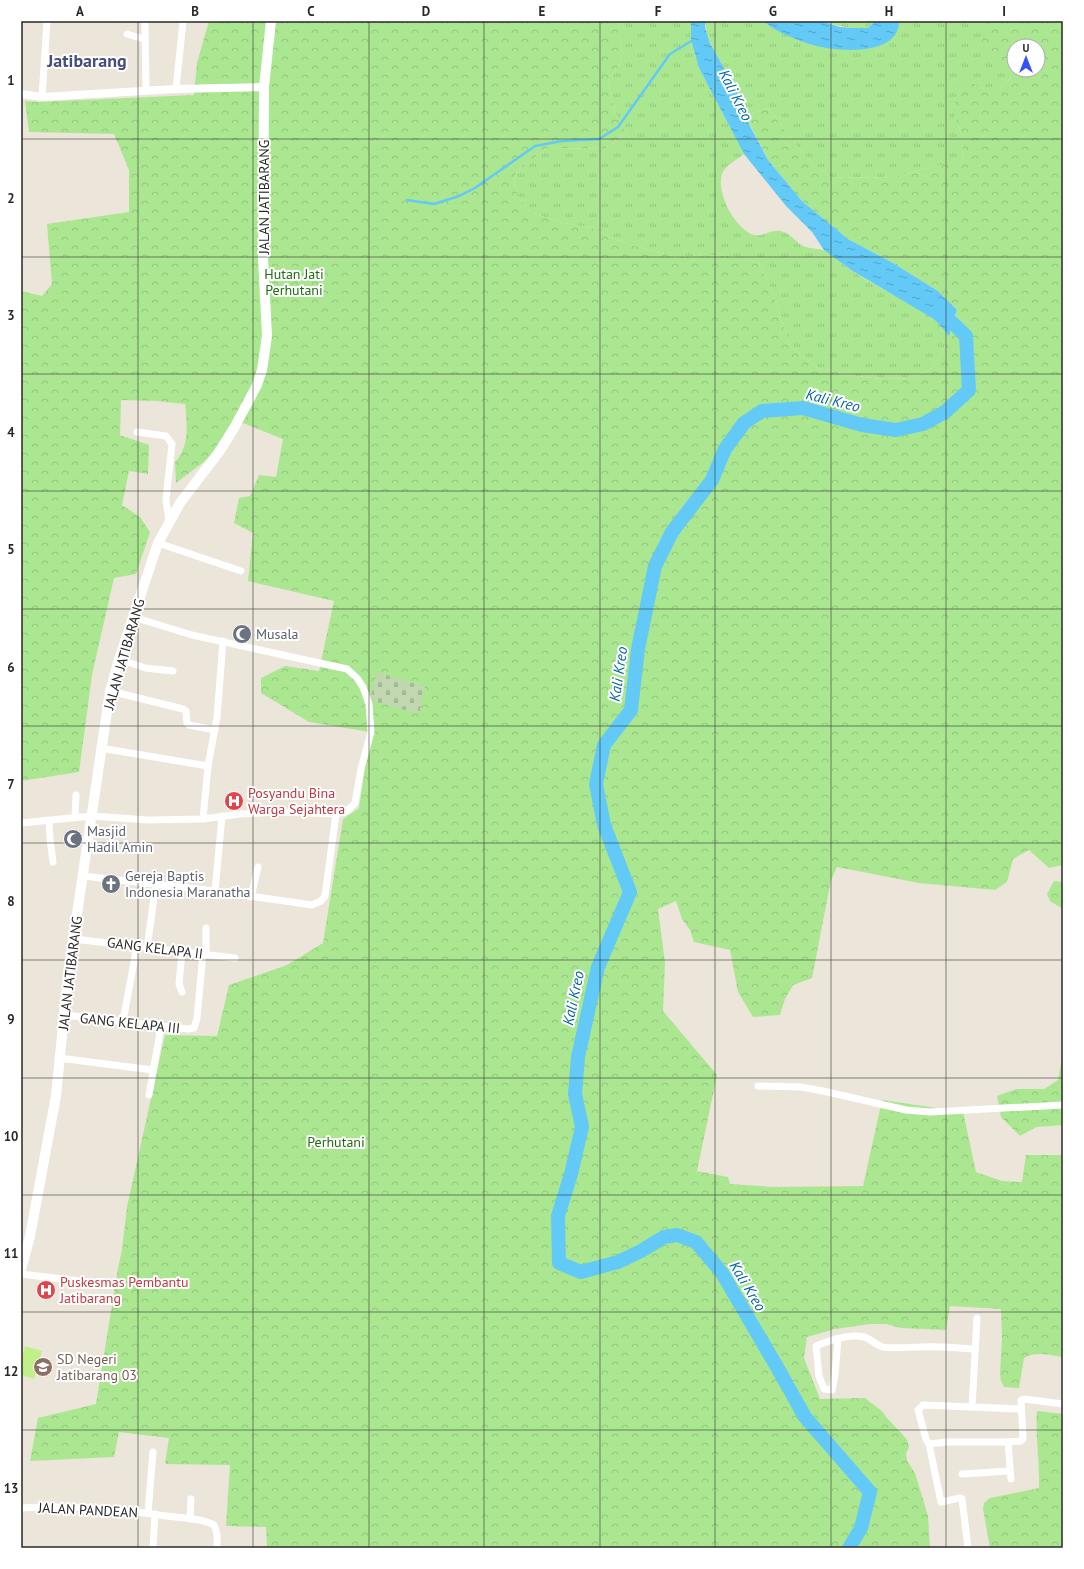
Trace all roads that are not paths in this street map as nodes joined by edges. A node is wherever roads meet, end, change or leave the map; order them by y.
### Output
1 (47, 21) edge
2 (183, 21) edge
3 (271, 21) edge
4 (145, 24) dead end
5 (127, 34) dead end
6 (144, 39) junction
7 (264, 87) junction
8 (176, 89) junction
9 (146, 91) junction
10 (21, 94) edge
11 (42, 97) junction
12 (137, 432) dead end
13 (169, 521) junction
14 (158, 543) junction
15 (241, 572) dead end
16 (133, 617) junction
17 (223, 641) junction
18 (119, 659) junction
19 (173, 671) dead end
20 (110, 691) junction
21 (215, 730) junction
22 (100, 748) junction
23 (208, 766) junction
24 (76, 795) dead end
25 (339, 813) junction
26 (91, 816) junction
27 (222, 816) junction
28 (75, 817) junction
29 (203, 819) junction
30 (49, 820) junction
31 (21, 823) edge
32 (53, 862) dead end
33 (258, 867) dead end
34 (83, 876) junction
35 (156, 884) junction
36 (215, 891) junction
37 (251, 897) junction
38 (206, 928) dead end
39 (74, 939) junction
40 (137, 946) junction
41 (147, 948) junction
42 (182, 952) junction
43 (204, 954) junction
44 (236, 958) dead end
45 (182, 992) dead end
46 (64, 1015) junction
47 (123, 1021) junction
48 (161, 1026) junction
49 (60, 1058) junction
50 (153, 1070) junction
51 (758, 1086) dead end
52 (149, 1095) dead end
53 (1063, 1105) edge
54 (21, 1270) edge
55 (21, 1274) edge
56 (112, 1285) dead end
57 (977, 1318) dead end
58 (838, 1339) junction
59 (975, 1349) junction
60 (1063, 1404) edge
61 (972, 1407) junction
62 (1020, 1408) junction
63 (1008, 1442) junction
64 (930, 1444) junction
65 (153, 1452) dead end
66 (962, 1474) dead end
67 (191, 1499) dead end
68 (21, 1508) edge
69 (152, 1514) junction
70 (190, 1519) junction
71 (153, 1548) edge
72 (217, 1548) edge
73 (968, 1548) edge

1 - 11 street
2 - 8 street
3 - 7 main road, JALAN JATIBARANG
4 - 6 street
5 - 6 street
6 - 9 street
7 - 8 street
7 - 13 main road, JALAN JATIBARANG
8 - 9 street
9 - 11 street
10 - 11 street
12 - 13 street
13 - 14 main road, JALAN JATIBARANG
14 - 15 street
14 - 16 main road, JALAN JATIBARANG
16 - 17 street
16 - 18 main road, JALAN JATIBARANG
17 - 21 street
17 - 25 street
18 - 19 street
18 - 20 main road, JALAN JATIBARANG
20 - 21 street
20 - 22 main road, JALAN JATIBARANG
21 - 23 street
22 - 23 street
22 - 26 main road, JALAN JATIBARANG
23 - 29 street
24 - 28 street
25 - 27 street
25 - 37 street
26 - 28 street
26 - 29 street
26 - 34 main road, JALAN JATIBARANG
27 - 29 street
27 - 36 street
28 - 30 street
30 - 31 street
30 - 32 street
33 - 37 street
34 - 35 street
34 - 39 main road, JALAN JATIBARANG
35 - 36 street
35 - 41 street
36 - 37 street
38 - 43 street
39 - 40 street, GANG KELAPA II
39 - 46 main road, JALAN JATIBARANG
40 - 41 street, GANG KELAPA II
40 - 47 street
41 - 42 street, GANG KELAPA II
42 - 43 street, GANG KELAPA II
42 - 45 street
43 - 44 street, GANG KELAPA II
43 - 48 street, GANG KELAPA III
46 - 47 street, GANG KELAPA III
46 - 49 main road, JALAN JATIBARANG
47 - 48 street, GANG KELAPA III
48 - 50 street
49 - 50 street
49 - 54 main road, JALAN JATIBARANG
50 - 52 street
51 - 53 street
55 - 56 street
57 - 59 street
58 - 58 street
58 - 59 street
59 - 61 street
60 - 62 street
61 - 62 street
61 - 64 street
62 - 63 street
63 - 64 street
63 - 66 street
64 - 73 street
65 - 69 street
67 - 70 street
68 - 69 street, JALAN PANDEAN
69 - 70 street, JALAN PANDEAN
69 - 71 street, JALAN PANDEAN
70 - 72 street, JALAN PANDEAN

